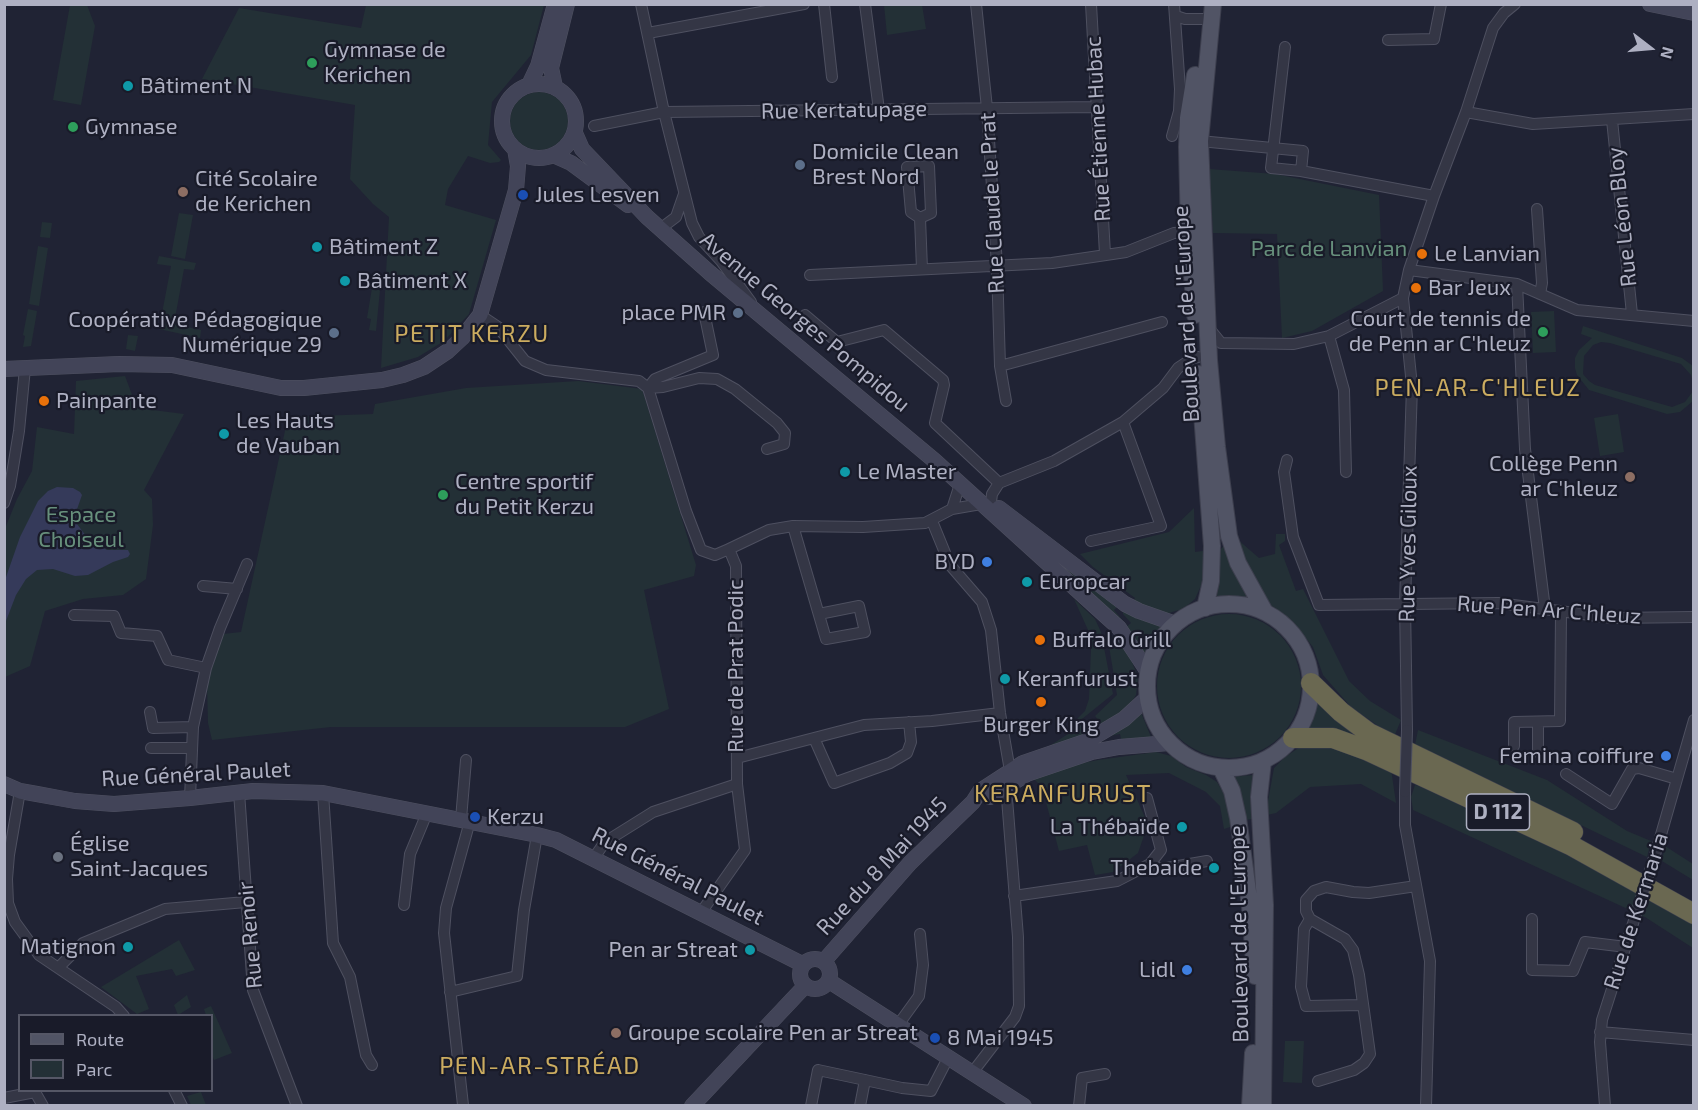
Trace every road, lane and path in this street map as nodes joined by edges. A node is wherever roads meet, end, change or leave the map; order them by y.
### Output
1 (555, 4) edge
2 (567, 4) edge
3 (641, 4) edge
4 (804, 4) edge
5 (824, 4) edge
6 (865, 4) edge
7 (976, 4) edge
8 (1091, 4) edge
9 (1441, 4) edge
10 (1515, 4) edge
11 (1650, 4) edge
12 (1212, 9) edge
13 (1506, 9) edge
14 (1175, 10) edge
15 (1694, 13) edge
16 (648, 33) junction
17 (1388, 40) dead end
18 (1286, 46) dead end
19 (832, 77) dead end
20 (529, 86) junction
21 (555, 87) junction
22 (1095, 107) junction
23 (987, 108) junction
24 (879, 110) junction
25 (664, 112) junction
26 (1466, 112) junction
27 (1694, 114) edge
28 (1612, 120) junction
29 (594, 126) dead end
30 (574, 133) junction
31 (1172, 136) dead end
32 (1200, 141) junction
33 (515, 149) junction
34 (1273, 149) junction
35 (547, 157) junction
36 (1301, 171) junction
37 (516, 190) junction
38 (684, 194) junction
39 (1434, 196) junction
40 (1537, 209) dead end
41 (647, 217) junction
42 (676, 217) junction
43 (920, 218) junction
44 (692, 223) junction
45 (660, 229) junction
46 (1189, 232) junction
47 (1105, 254) junction
48 (997, 266) junction
49 (922, 269) junction
50 (1409, 270) junction
51 (810, 275) dead end
52 (1517, 284) junction
53 (1540, 294) junction
54 (1403, 298) junction
55 (704, 312) dead end
56 (1632, 314) junction
57 (480, 315) junction
58 (761, 315) junction
59 (805, 315) dead end
60 (1694, 321) edge
61 (1162, 322) dead end
62 (1206, 325) junction
63 (1329, 336) junction
64 (1221, 343) junction
65 (1199, 360) junction
66 (1000, 366) junction
67 (12, 368) edge
68 (648, 388) junction
69 (1006, 401) dead end
70 (1123, 422) junction
71 (767, 449) dead end
72 (1287, 460) dead end
73 (935, 461) junction
74 (1347, 472) dead end
75 (999, 483) junction
76 (960, 484) junction
77 (4, 503) edge
78 (986, 503) junction
79 (952, 509) junction
80 (932, 521) junction
81 (793, 525) junction
82 (1091, 542) dead end
83 (729, 549) junction
84 (247, 564) dead end
85 (202, 586) dead end
86 (237, 589) junction
87 (1405, 603) junction
88 (1205, 608) junction
89 (1545, 609) junction
90 (1265, 612) junction
91 (1561, 613) junction
92 (819, 614) junction
93 (74, 615) dead end
94 (1694, 617) edge
95 (1176, 624) junction
96 (206, 668) junction
97 (1148, 672) junction
98 (1311, 683) junction
99 (1148, 697) junction
100 (150, 712) dead end
101 (1000, 713) junction
102 (1694, 720) edge
103 (909, 722) junction
104 (1538, 722) junction
105 (192, 728) junction
106 (814, 738) junction
107 (1293, 738) junction
108 (1169, 743) junction
109 (1514, 746) dead end
110 (151, 748) dead end
111 (190, 748) junction
112 (1538, 752) dead end
113 (737, 758) junction
114 (466, 760) dead end
115 (1263, 762) junction
116 (1221, 768) junction
117 (1010, 771) junction
118 (1566, 774) dead end
119 (1677, 779) junction
120 (4, 784) edge
121 (737, 784) junction
122 (1006, 786) junction
123 (20, 791) junction
124 (239, 792) junction
125 (323, 793) junction
126 (190, 798) junction
127 (1147, 798) dead end
128 (974, 802) junction
129 (427, 813) junction
130 (466, 820) junction
131 (537, 835) junction
132 (593, 859) junction
133 (1206, 861) dead end
134 (1150, 864) junction
135 (1416, 886) junction
136 (1014, 896) junction
137 (1694, 899) edge
138 (246, 902) junction
139 (404, 904) dead end
140 (700, 914) junction
141 (1694, 914) edge
142 (1310, 919) junction
143 (1532, 919) dead end
144 (920, 934) dead end
145 (1626, 947) junction
146 (824, 961) junction
147 (802, 964) junction
148 (58, 968) junction
149 (829, 981) junction
150 (805, 986) junction
151 (450, 992) junction
152 (1363, 1005) junction
153 (122, 1014) edge
154 (898, 1026) junction
155 (1600, 1032) junction
156 (1694, 1040) edge
157 (948, 1058) junction
158 (372, 1065) dead end
159 (972, 1073) junction
160 (1105, 1074) dead end
161 (865, 1080) junction
162 (1318, 1081) dead end
163 (175, 1092) edge
164 (4, 1098) edge
165 (463, 1105) edge
166 (1020, 1105) edge
167 (43, 1106) edge
168 (182, 1106) edge
169 (297, 1106) edge
170 (692, 1106) edge
171 (811, 1106) edge
172 (860, 1106) edge
173 (1079, 1106) edge
174 (1250, 1106) edge
175 (1263, 1106) edge
176 (1426, 1106) edge
177 (1605, 1106) edge

1 - 20 street
2 - 21 street
3 - 16 street
4 - 16 street
5 - 19 street
6 - 24 street
7 - 23 street, Rue Claude le Prat
8 - 22 street, Rue Étienne Hubac
9 - 17 street
10 - 13 street, Rue Yves Giloux
11 - 15 street
12 - 14 street
12 - 32 main road, Boulevard de l'Europe
12 - 46 main road, Boulevard de l'Europe
13 - 26 street, Rue Yves Giloux
14 - 31 street
16 - 25 street
18 - 34 street
20 - 21 street
20 - 33 street
21 - 30 street
22 - 23 street, Rue Kertatupage
22 - 47 street, Rue Étienne Hubac
23 - 24 street, Rue Kertatupage
23 - 48 street, Rue Claude le Prat
24 - 25 street, Rue Kertatupage
25 - 29 street, Rue Kertatupage
25 - 38 street
26 - 28 street
26 - 39 street, Rue Yves Giloux
27 - 28 street
28 - 56 street, Rue Léon Bloy
30 - 35 street
30 - 41 street, Avenue Georges Pompidou
32 - 34 street
32 - 62 main road, Boulevard de l'Europe
33 - 35 street
33 - 37 street
34 - 36 street
34 - 36 street
35 - 37 street
35 - 41 street, Avenue Georges Pompidou
36 - 39 street
37 - 57 street
38 - 42 street
38 - 44 street
39 - 50 street, Rue Yves Giloux
40 - 53 street
41 - 45 street, Avenue Georges Pompidou
42 - 44 street
42 - 45 street
43 - 43 street
43 - 49 street
44 - 58 street
45 - 58 street, Avenue Georges Pompidou
46 - 47 street
46 - 65 main road, Boulevard de l'Europe
47 - 48 street
48 - 49 street
48 - 66 street, Rue Claude le Prat
49 - 51 street
50 - 52 street
50 - 54 street, Rue Yves Giloux
52 - 53 street
52 - 89 street
53 - 56 street
54 - 63 street
54 - 87 street, Rue Yves Giloux
55 - 68 street
56 - 60 street
57 - 67 street
57 - 68 street
58 - 73 street, Avenue Georges Pompidou
59 - 75 street, Avenue Georges Pompidou
61 - 66 street
62 - 64 street
62 - 65 main road, Boulevard de l'Europe
63 - 64 street
63 - 74 street
64 - 65 street
65 - 70 street
65 - 88 main road, Boulevard de l'Europe
65 - 90 main road, Boulevard de l'Europe
66 - 69 street, Rue Claude le Prat
67 - 77 street
68 - 71 street
68 - 83 street, Rue de Prat Podic
70 - 75 street
70 - 82 street
72 - 87 street, Rue Pen Ar C'hleuz
73 - 76 street, Avenue Georges Pompidou
73 - 78 street, Avenue Georges Pompidou
75 - 78 street
76 - 78 street, Avenue Georges Pompidou
76 - 79 street
78 - 79 street
78 - 95 street, Avenue Georges Pompidou
78 - 97 street, Avenue Georges Pompidou
79 - 80 street
80 - 81 street
80 - 101 street
81 - 83 street
81 - 92 street
83 - 113 street, Rue de Prat Podic
84 - 86 street
85 - 86 street
86 - 96 street
87 - 89 street, Rue Pen Ar C'hleuz
87 - 135 street, Rue Yves Giloux, bridge
88 - 90 main road
88 - 95 main road
89 - 91 street, Rue Pen Ar C'hleuz
90 - 98 main road
91 - 94 street, Rue Pen Ar C'hleuz
91 - 104 street
92 - 92 street
93 - 96 street
95 - 97 main road
96 - 105 street
97 - 99 main road
98 - 107 main road
98 - 137 highway, D 112
99 - 108 main road
99 - 117 street, Rue du 8 Mai 1945
100 - 105 street
101 - 103 street
101 - 117 street
102 - 119 street, Rue de Kermaria
103 - 106 street
103 - 106 street
104 - 109 street
104 - 112 street
105 - 111 street
106 - 113 street
107 - 115 main road
107 - 141 highway, D 112
108 - 116 main road
108 - 122 street, Rue du 8 Mai 1945
110 - 111 street
111 - 126 street
113 - 121 street, Rue de Prat Podic
114 - 130 street
115 - 116 main road
115 - 175 main road, Boulevard de l'Europe
116 - 174 main road, Boulevard de l'Europe
117 - 128 street, Rue du 8 Mai 1945
118 - 119 street
119 - 145 street, Rue de Kermaria, bridge
120 - 123 street, Rue Général Paulet
121 - 132 street, Rue de Prat Podic
121 - 140 street
122 - 128 street, Rue du 8 Mai 1945
122 - 136 street
123 - 126 street, Rue Général Paulet
123 - 148 street
124 - 125 street, Rue Général Paulet
124 - 126 street, Rue Général Paulet
124 - 138 street, Rue Renoir
125 - 129 street, Rue Général Paulet
125 - 158 street
127 - 134 street
128 - 146 street, Rue du 8 Mai 1945
129 - 130 street, Rue Général Paulet
129 - 139 street
130 - 131 street, Rue Général Paulet
130 - 151 street
131 - 132 street, Rue Général Paulet
131 - 151 street
132 - 140 street, Rue Général Paulet
133 - 134 street
134 - 136 street
135 - 142 street
135 - 176 street, Rue Yves Giloux
136 - 159 street
138 - 148 street
138 - 169 street, Rue Renoir
140 - 147 street, Rue Général Paulet
142 - 152 street
142 - 152 street
143 - 145 street
144 - 154 street
145 - 155 street, Rue de Kermaria
146 - 147 street
146 - 149 street
147 - 150 street
148 - 153 street
149 - 150 street
149 - 154 street
150 - 170 street
151 - 165 street
152 - 162 street
154 - 157 street
155 - 156 street
155 - 177 street, Rue de Kermaria
157 - 159 street
157 - 161 street
159 - 166 street
160 - 173 street
161 - 171 street
161 - 172 street
163 - 168 street
164 - 167 street

